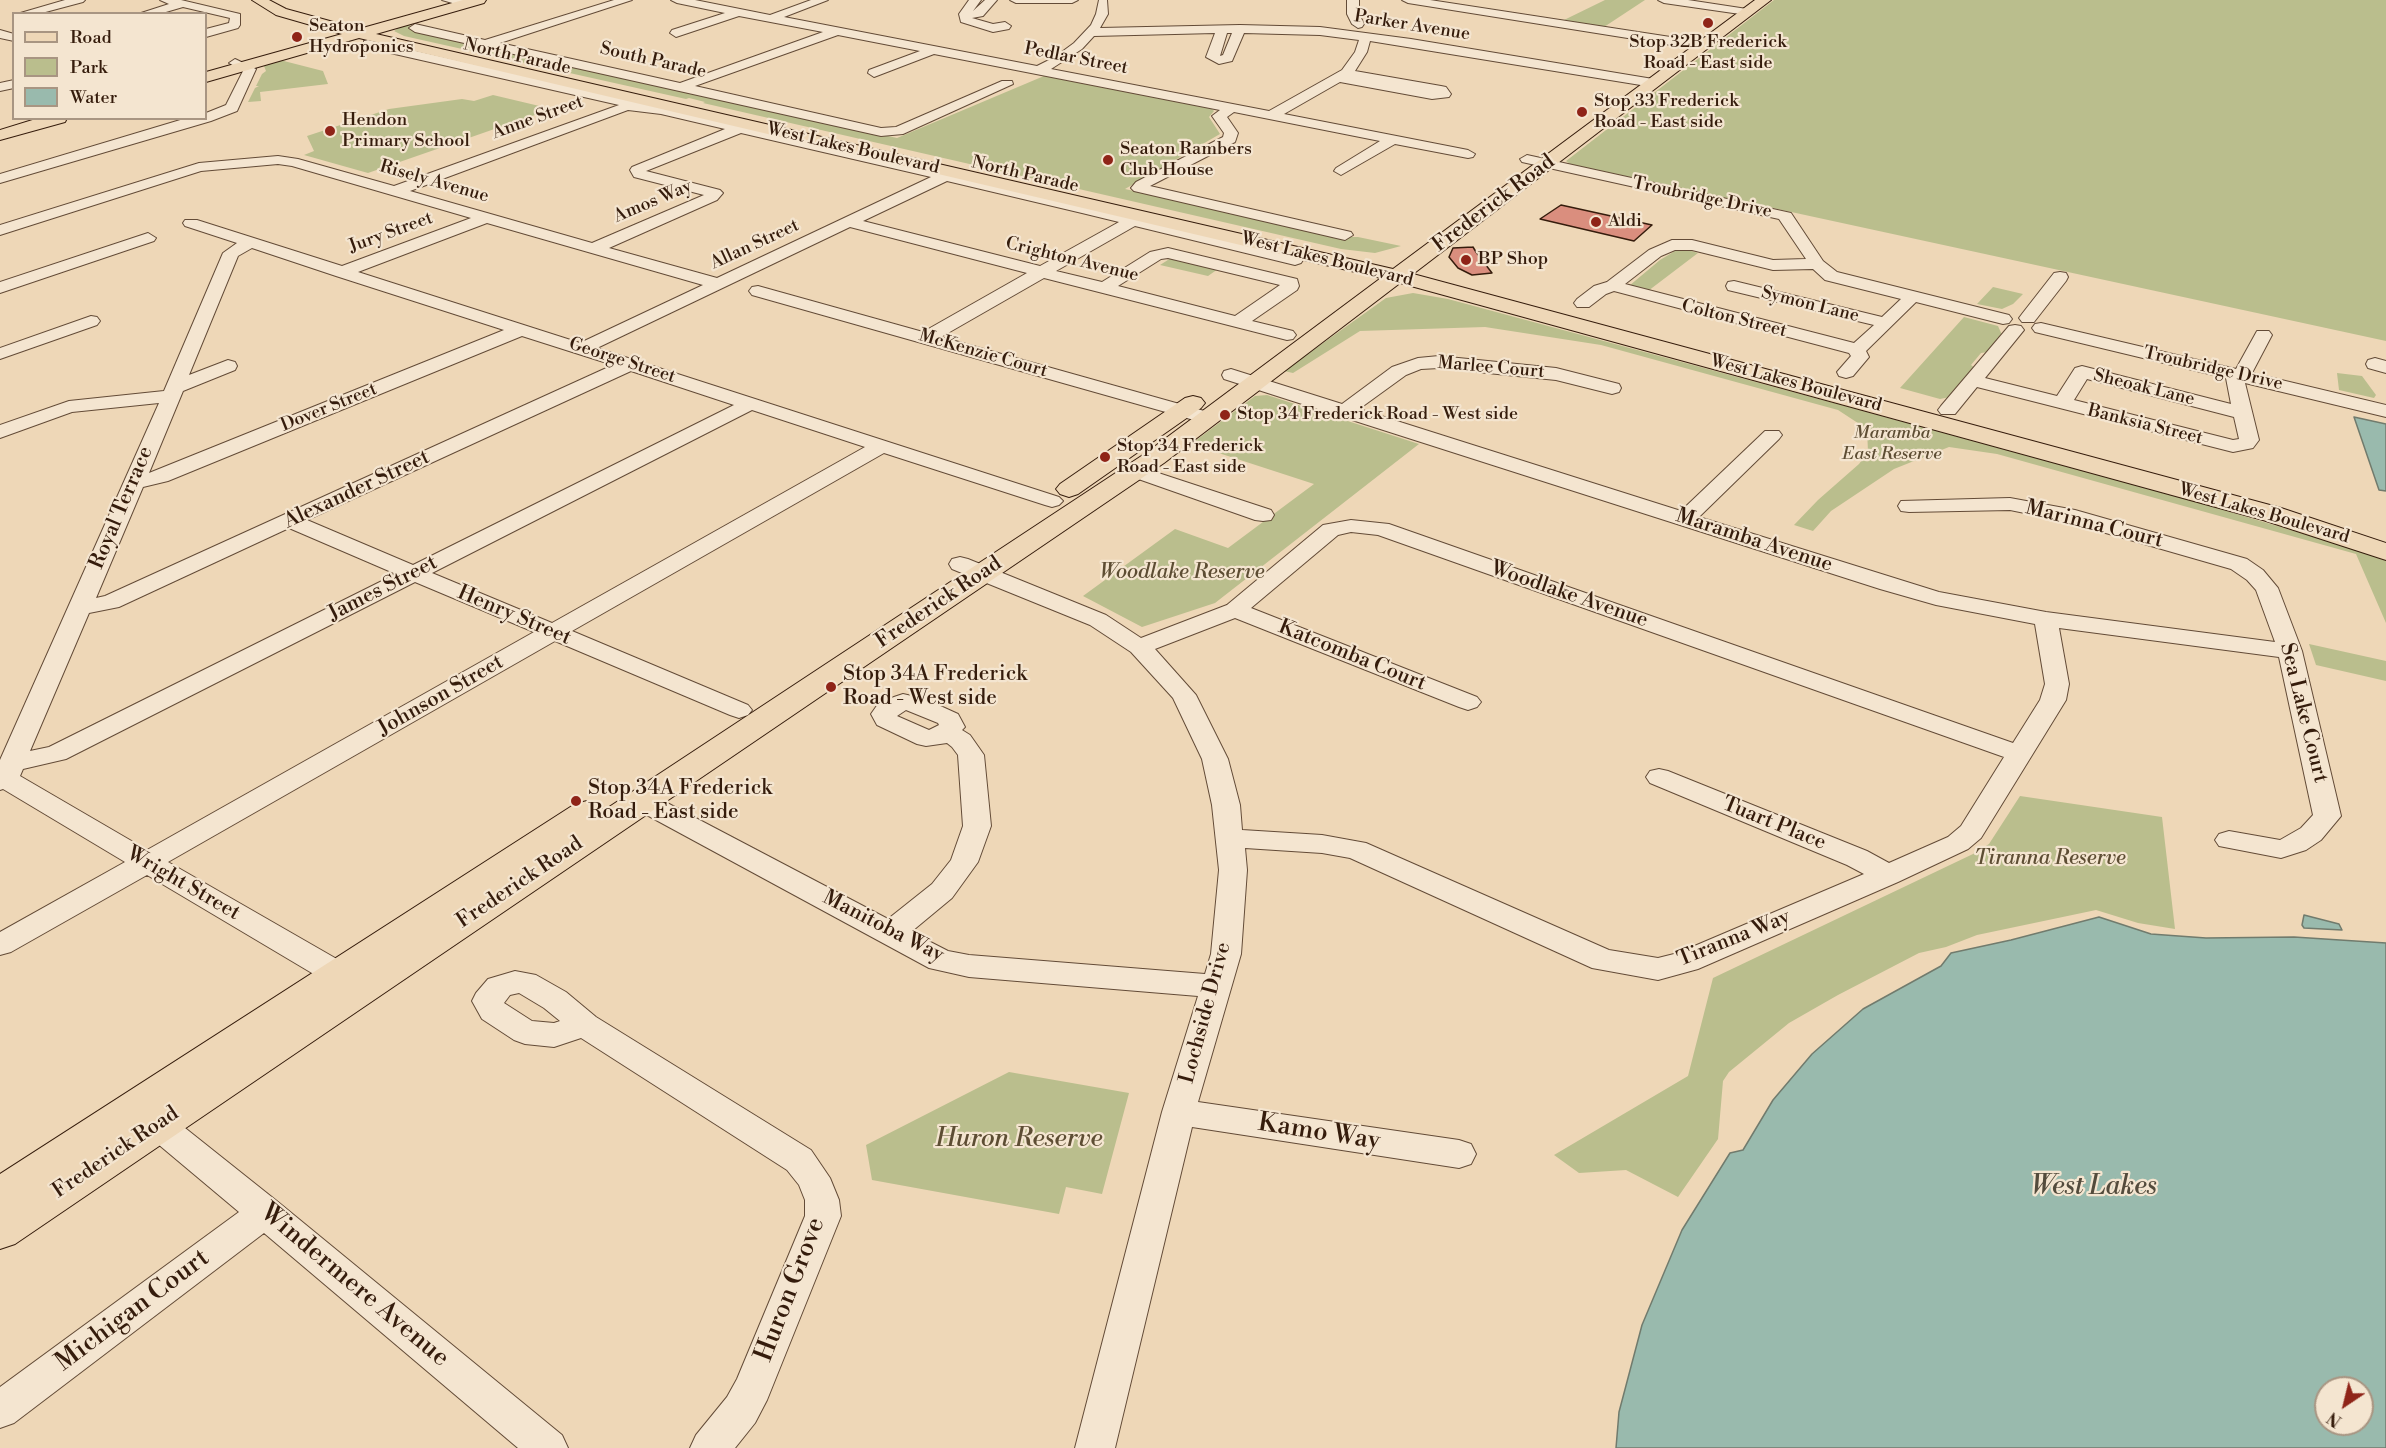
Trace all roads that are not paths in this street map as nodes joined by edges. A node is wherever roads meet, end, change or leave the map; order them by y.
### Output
1 (79, 0) edge
2 (166, 0) edge
3 (259, 0) edge
4 (280, 0) edge
5 (626, 0) edge
6 (677, 0) edge
7 (822, 0) edge
8 (975, 0) edge
9 (991, 0) edge
10 (1016, 0) edge
11 (1072, 0) edge
12 (1353, 0) edge
13 (1408, 0) edge
14 (1664, 0) edge
15 (1764, 0) edge
16 (462, 1) edge
17 (1102, 1) edge
18 (182, 4) junction
19 (1746, 6) edge
20 (1731, 10) junction
21 (30, 12) edge
22 (151, 12) edge
23 (739, 12) junction
24 (969, 15) junction
25 (770, 18) junction
26 (412, 24) junction
27 (1358, 24) dead end
28 (1005, 26) dead end
29 (1240, 29) junction
30 (1222, 30) junction
31 (836, 31) junction
32 (1091, 32) junction
33 (207, 33) edge
34 (676, 33) dead end
35 (362, 34) junction
36 (1366, 36) junction
37 (390, 38) junction
38 (333, 41) junction
39 (1684, 43) junction
40 (485, 44) junction
41 (1703, 46) junction
42 (933, 50) junction
43 (427, 53) junction
44 (240, 65) junction
45 (1039, 70) junction
46 (207, 72) edge
47 (874, 74) dead end
48 (1343, 76) junction
49 (207, 77) edge
50 (1633, 80) junction
51 (1653, 83) junction
52 (1006, 84) dead end
53 (680, 87) junction
54 (602, 94) junction
55 (627, 106) junction
56 (1232, 108) junction
57 (1272, 116) junction
58 (207, 117) edge
59 (34, 120) edge
60 (51, 120) edge
61 (197, 120) edge
62 (738, 129) junction
63 (0, 130) edge
64 (0, 135) edge
65 (1392, 140) junction
66 (1468, 154) dead end
67 (1527, 159) junction
68 (1548, 164) junction
69 (1341, 171) dead end
70 (944, 177) junction
71 (0, 179) edge
72 (395, 191) junction
73 (487, 217) junction
74 (1132, 220) junction
75 (848, 222) junction
76 (191, 223) dead end
77 (0, 230) edge
78 (147, 238) dead end
79 (250, 242) junction
80 (1176, 243) dead end
81 (594, 248) junction
82 (1433, 249) junction
83 (1343, 250) junction
84 (1156, 255) junction
85 (1299, 257) junction
86 (1763, 263) junction
87 (1817, 264) junction
88 (1389, 266) junction
89 (342, 272) junction
90 (1042, 272) junction
91 (1307, 274) dead end
92 (1436, 276) junction
93 (2060, 278) dead end
94 (718, 284) junction
95 (1290, 286) junction
96 (1352, 286) junction
97 (1613, 286) junction
98 (1734, 286) junction
99 (1, 287) edge
100 (1104, 288) junction
101 (758, 291) dead end
102 (1373, 294) junction
103 (1472, 295) junction
104 (1912, 297) junction
105 (1583, 303) dead end
106 (1705, 312) junction
107 (91, 321) dead end
108 (1238, 322) junction
109 (1886, 323) junction
110 (2022, 324) junction
111 (522, 328) junction
112 (1287, 335) junction
113 (2264, 335) dead end
114 (926, 338) junction
115 (583, 348) junction
116 (1856, 349) junction
117 (0, 354) edge
118 (631, 364) junction
119 (228, 366) dead end
120 (1846, 372) dead end
121 (2237, 375) junction
122 (1243, 379) junction
123 (1974, 381) junction
124 (1612, 388) dead end
125 (172, 392) junction
126 (750, 404) junction
127 (2062, 404) junction
128 (1346, 410) junction
129 (1948, 410) junction
130 (2386, 411) edge
131 (2242, 413) junction
132 (1195, 414) junction
133 (0, 432) edge
134 (1772, 435) dead end
135 (882, 446) junction
136 (1134, 471) junction
137 (135, 482) junction
138 (1052, 501) junction
139 (1909, 506) dead end
140 (1263, 515) dead end
141 (1685, 519) junction
142 (290, 521) junction
143 (2386, 531) edge
144 (2386, 552) edge
145 (972, 569) junction
146 (414, 573) junction
147 (2267, 588) joint
148 (79, 608) junction
149 (1236, 610) junction
150 (2046, 620) junction
151 (553, 632) junction
152 (1138, 646) junction
153 (2290, 651) junction
154 (1468, 702) dead end
155 (739, 710) junction
156 (949, 733) dead end
157 (2020, 754) junction
158 (6, 774) edge
159 (1659, 777) dead end
160 (642, 801) junction
161 (1230, 838) junction
162 (2229, 840) dead end
163 (146, 864) junction
164 (1888, 875) junction
165 (890, 933) junction
166 (0, 945) edge
167 (348, 983) junction
168 (1217, 986) junction
169 (585, 1025) dead end
170 (1179, 1112) junction
171 (158, 1125) junction
172 (1459, 1154) dead end
173 (0, 1196) edge
174 (266, 1212) junction
175 (0, 1231) edge
176 (0, 1410) edge
177 (548, 1448) edge
178 (710, 1448) edge
179 (1095, 1448) edge

1 - 21 street
2 - 18 street
3 - 35 main road, West Lakes Boulevard
4 - 35 main road, West Lakes Boulevard
5 - 40 street
6 - 23 street, Pedlar Street
7 - 25 street
8 - 24 street
9 - 24 street
10 - 11 street
12 - 27 street
13 - 39 street
14 - 20 street
15 - 19 main road, Frederick Road
16 - 26 main road
16 - 35 main road
17 - 32 street
18 - 22 street
18 - 33 street
19 - 20 main road, Frederick Road
19 - 41 main road, Frederick Road
20 - 39 main road, Frederick Road
23 - 25 street, Pedlar Street
23 - 34 street
24 - 28 street
25 - 31 street, Pedlar Street
26 - 35 main road
26 - 37 main road
26 - 40 street, South Parade
29 - 30 street, Parker Avenue
29 - 30 street
29 - 36 street, Parker Avenue
30 - 32 street, Parker Avenue
31 - 42 street, Pedlar Street
31 - 53 street
32 - 45 street
35 - 37 main road, West Lakes Boulevard
35 - 38 main road
35 - 43 street
35 - 44 main road
36 - 48 street
36 - 50 street, Parker Avenue
37 - 38 main road
37 - 43 main road, West Lakes Boulevard
37 - 83 main road, West Lakes Boulevard
38 - 44 main road
39 - 41 street
39 - 50 main road, Frederick Road
40 - 53 street, South Parade
41 - 51 main road, Frederick Road
42 - 45 street, Pedlar Street
42 - 47 street
43 - 54 main road, West Lakes Boulevard
44 - 46 main road
44 - 49 main road
44 - 58 street
45 - 56 street, Pedlar Street
48 - 48 street
48 - 57 street
50 - 51 street, Parker Avenue
50 - 67 main road, Frederick Road
51 - 68 main road, Frederick Road
52 - 53 street, South Parade
54 - 55 street, North Parade
54 - 85 main road, West Lakes Boulevard
55 - 62 street, North Parade
55 - 72 street, Anne Street
56 - 57 street, Pedlar Street
56 - 83 street
57 - 65 street, Pedlar Street
59 - 63 main road
60 - 64 main road
61 - 71 street
62 - 70 street, North Parade
62 - 81 street, Amos Way
65 - 66 street, Pedlar Street
65 - 69 street
67 - 68 street, Troubridge Drive
67 - 88 main road, Frederick Road
68 - 82 main road, Frederick Road
68 - 87 street, Troubridge Drive
70 - 74 street, North Parade
70 - 75 street, Allan Street
72 - 73 street, Risely Avenue
72 - 77 street, Risely Avenue
73 - 81 street, Risely Avenue
73 - 89 street, Jury Street
74 - 85 street, North Parade
74 - 90 street
75 - 90 street, Crighton Avenue
75 - 94 street, Allan Street
76 - 79 street, George Street
78 - 99 street
79 - 89 street, George Street
79 - 125 street, Royal Terrace
80 - 84 street, Crighton Avenue
81 - 94 street, Risely Avenue
82 - 88 main road, Frederick Road
82 - 92 main road
83 - 85 main road, West Lakes Boulevard
83 - 88 main road, West Lakes Boulevard
83 - 96 main road
84 - 95 street
84 - 100 street, Crighton Avenue
86 - 87 street
86 - 97 street
86 - 98 street, Symon Lane
87 - 104 street, Troubridge Drive
88 - 92 main road, West Lakes Boulevard
88 - 96 main road, Frederick Road
88 - 102 main road, Frederick Road
88 - 103 main road, West Lakes Boulevard
89 - 111 street, George Street
90 - 100 street, Crighton Avenue
90 - 114 street
91 - 95 street
92 - 129 main road, West Lakes Boulevard
93 - 110 street
94 - 115 street, Allan Street
95 - 108 street
96 - 112 main road, Frederick Road
97 - 105 street
97 - 106 street, Colton Street
98 - 106 street, Symon Lane
98 - 109 street, Symon Lane
100 - 108 street, Crighton Avenue
101 - 114 street, McKenzie Court
102 - 103 main road
102 - 122 main road, Frederick Road
103 - 144 main road, West Lakes Boulevard
104 - 109 street
104 - 110 street, Troubridge Drive
106 - 116 street, Colton Street
107 - 117 street
108 - 112 street, Crighton Avenue
109 - 116 street
110 - 121 street, Troubridge Drive
110 - 123 street
111 - 115 street, George Street
111 - 137 street, Dover Street
112 - 122 main road, Frederick Road
113 - 121 street
114 - 132 street, McKenzie Court
115 - 118 street, George Street
116 - 120 street
118 - 126 street, George Street
118 - 142 street, Alexander Street
119 - 125 street
121 - 130 street, Troubridge Drive
121 - 131 street, Banksia Street
122 - 128 street, Maramba Avenue
122 - 132 main road, Frederick Road
123 - 127 street, Banksia Street
123 - 129 street
124 - 128 street, Marlee Court
125 - 133 street
125 - 137 street, Royal Terrace
126 - 135 street, George Street
126 - 146 street, James Street
127 - 131 street, Sheoak Lane
127 - 131 street, Banksia Street
128 - 141 street, Maramba Avenue
129 - 143 main road, West Lakes Boulevard
132 - 136 main road, Frederick Road
132 - 138 main road, Frederick Road
134 - 141 street
135 - 138 street, George Street
135 - 151 street, Johnson Street
136 - 140 street
136 - 145 main road, Frederick Road
137 - 148 street, Royal Terrace
138 - 145 main road, Frederick Road
139 - 147 street, Marinna Court
141 - 150 street, Maramba Avenue
142 - 146 street, Henry Street
142 - 148 street, Alexander Street
145 - 152 street, Lochside Drive
145 - 155 main road, Frederick Road
145 - 160 main road, Frederick Road
146 - 151 street, Henry Street
146 - 158 street, James Street
147 - 153 street, Sea Lake Court
148 - 158 street, Royal Terrace
149 - 152 street, Woodlake Avenue
149 - 154 street, Katcomba Court
149 - 157 street, Woodlake Avenue
150 - 153 street, Maramba Avenue
150 - 157 street, Tiranna Way
151 - 155 street, Henry Street
151 - 163 street, Johnson Street
152 - 161 street, Lochside Drive
153 - 162 street, Sea Lake Court
155 - 167 main road, Frederick Road
156 - 165 street
157 - 164 street, Tiranna Way
158 - 163 street, Wright Street
159 - 164 street, Tuart Place
160 - 165 street, Manitoba Way
160 - 167 main road, Frederick Road
161 - 164 street, Tiranna Way
161 - 168 street, Lochside Drive
163 - 166 street, Johnson Street
163 - 167 street, Wright Street
165 - 168 street, Manitoba Way
167 - 171 main road, Frederick Road
167 - 173 main road, Frederick Road
168 - 170 street, Lochside Drive
169 - 178 street, Huron Grove
170 - 172 street, Kamo Way
170 - 179 street, Lochside Drive
171 - 174 street, Windermere Avenue
171 - 175 main road, Frederick Road
174 - 176 street, Michigan Court
174 - 177 street, Windermere Avenue

